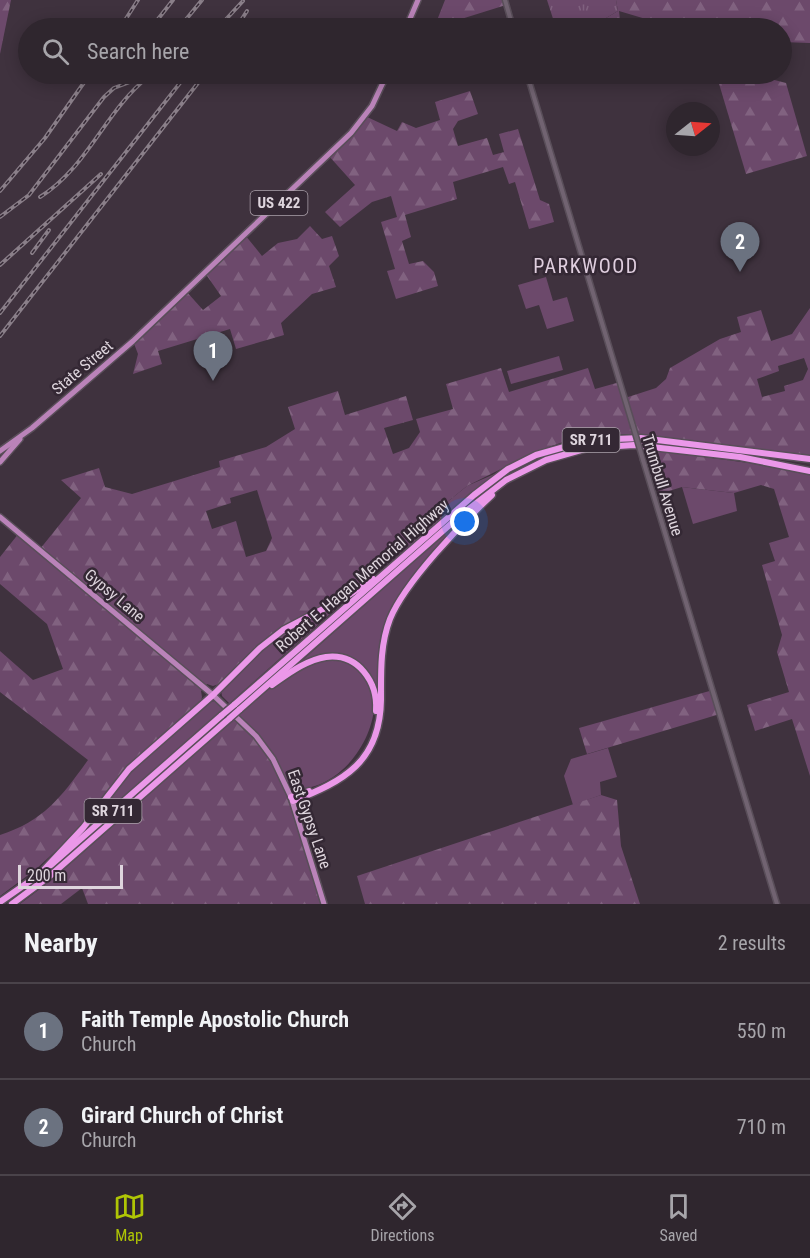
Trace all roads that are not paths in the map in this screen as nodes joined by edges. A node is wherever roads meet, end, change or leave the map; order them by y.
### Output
1 (418, 0) edge
2 (505, 0) edge
3 (410, 18) edge
4 (510, 18) edge
5 (382, 84) edge
6 (530, 84) edge
7 (25, 433) junction
8 (0, 451) edge
9 (810, 459) edge
10 (0, 462) edge
11 (810, 471) edge
12 (506, 480) junction
13 (0, 517) edge
14 (443, 522) junction
15 (261, 691) junction
16 (213, 695) junction
17 (237, 707) junction
18 (292, 799) junction
19 (40, 874) junction
20 (0, 902) edge
21 (12, 904) edge
22 (324, 904) edge
23 (777, 904) edge

1 - 3 main road
2 - 4 street
5 - 7 main road, State Street / US 422
6 - 23 street, Trumbull Avenue, bridge
7 - 8 main road, US 422
7 - 10 main road, US 422
9 - 14 highway, Robert E. Hagan Memorial Highway / SR 711
11 - 12 highway, Robert E. Hagan Memorial Highway / SR 711
12 - 15 highway, Robert E. Hagan Memorial Highway / SR 711
12 - 18 highway
13 - 16 main road, Gypsy Lane
14 - 16 highway
14 - 17 highway, Robert E. Hagan Memorial Highway / SR 711
15 - 17 highway, Robert E. Hagan Memorial Highway / SR 711
15 - 18 highway
16 - 18 main road, East Gypsy Lane
16 - 19 highway
17 - 19 highway, Robert E. Hagan Memorial Highway / SR 711, bridge
17 - 21 highway, Robert E. Hagan Memorial Highway / SR 711, bridge
18 - 22 main road, East Gypsy Lane
19 - 20 highway, Robert E. Hagan Memorial Highway / SR 711

